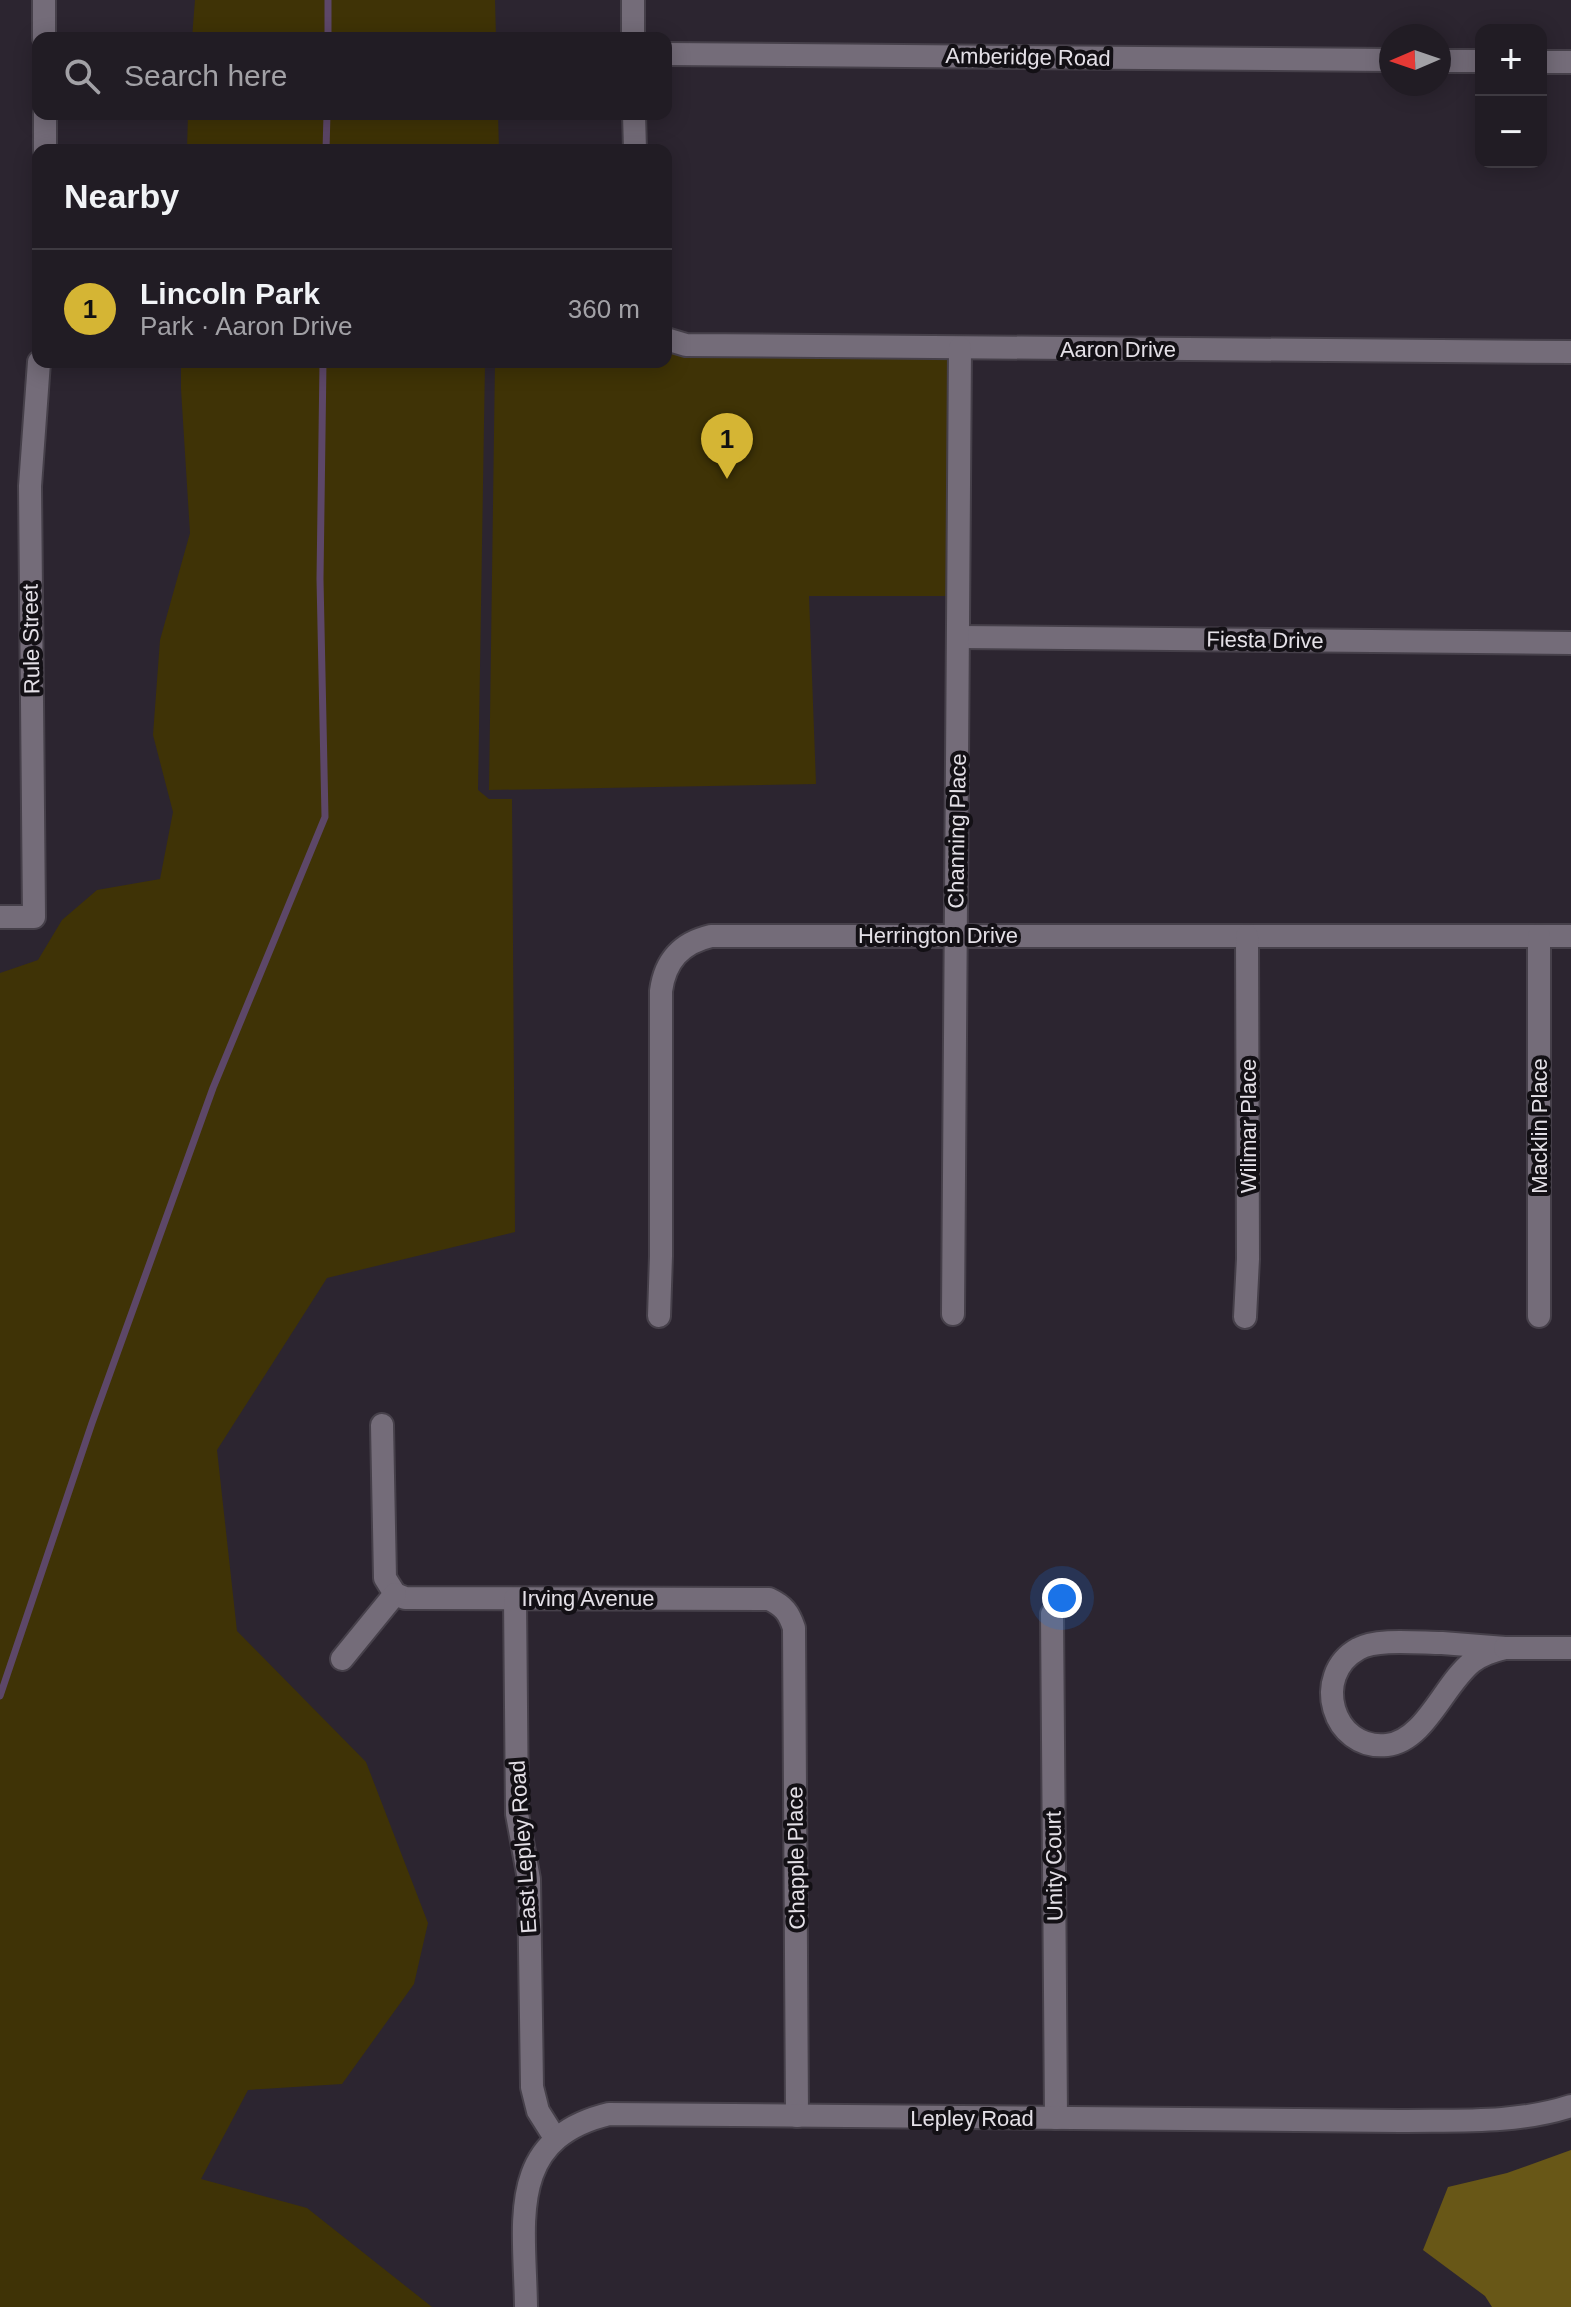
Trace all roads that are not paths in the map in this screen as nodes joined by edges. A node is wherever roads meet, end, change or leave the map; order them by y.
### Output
1 (44, 0) edge
2 (633, 0) edge
3 (44, 32) edge
4 (633, 32) edge
5 (672, 54) edge
6 (1379, 60) edge
7 (1451, 61) edge
8 (1475, 61) edge
9 (1547, 62) edge
10 (1571, 62) edge
11 (45, 120) edge
12 (634, 120) edge
13 (45, 144) edge
14 (635, 144) edge
15 (672, 341) edge
16 (960, 348) junction
17 (1571, 352) edge
18 (39, 368) edge
19 (959, 637) junction
20 (1571, 643) edge
21 (0, 917) edge
22 (955, 935) junction
23 (1247, 936) junction
24 (1539, 936) junction
25 (1571, 936) edge
26 (953, 1314) dead end
27 (659, 1316) dead end
28 (1539, 1316) dead end
29 (1245, 1317) dead end
30 (382, 1425) dead end
31 (395, 1594) junction
32 (515, 1599) junction
33 (781, 1604) joint
34 (1052, 1614) dead end
35 (1505, 1648) junction
36 (1571, 1648) edge
37 (342, 1659) dead end
38 (1571, 2106) edge
39 (797, 2116) junction
40 (1056, 2118) junction
41 (555, 2138) junction
42 (526, 2307) edge

1 - 3 street
2 - 4 street
5 - 6 street, Amberidge Road
7 - 8 street
9 - 10 street
11 - 13 street
12 - 14 street
15 - 16 street, Aaron Drive
16 - 17 street, Aaron Drive
16 - 19 street, Channing Place
18 - 21 street, Rule Street
19 - 20 street, Fiesta Drive
19 - 22 street, Channing Place
22 - 23 street, Herrington Drive
22 - 26 street, Channing Place
22 - 27 street, Herrington Drive
23 - 24 street, Herrington Drive
23 - 29 street, Wilimar Place
24 - 25 street, Herrington Drive
24 - 28 street, Macklin Place
30 - 31 street
31 - 32 street, Irving Avenue
31 - 37 street
32 - 33 street, Irving Avenue
32 - 41 street, East Lepley Road
33 - 39 street, Chapple Place
34 - 40 street, Unity Court
35 - 35 street
35 - 36 street
38 - 40 street, Lepley Road
39 - 40 street, Lepley Road
39 - 41 street, Lepley Road
41 - 42 street, Lepley Road

